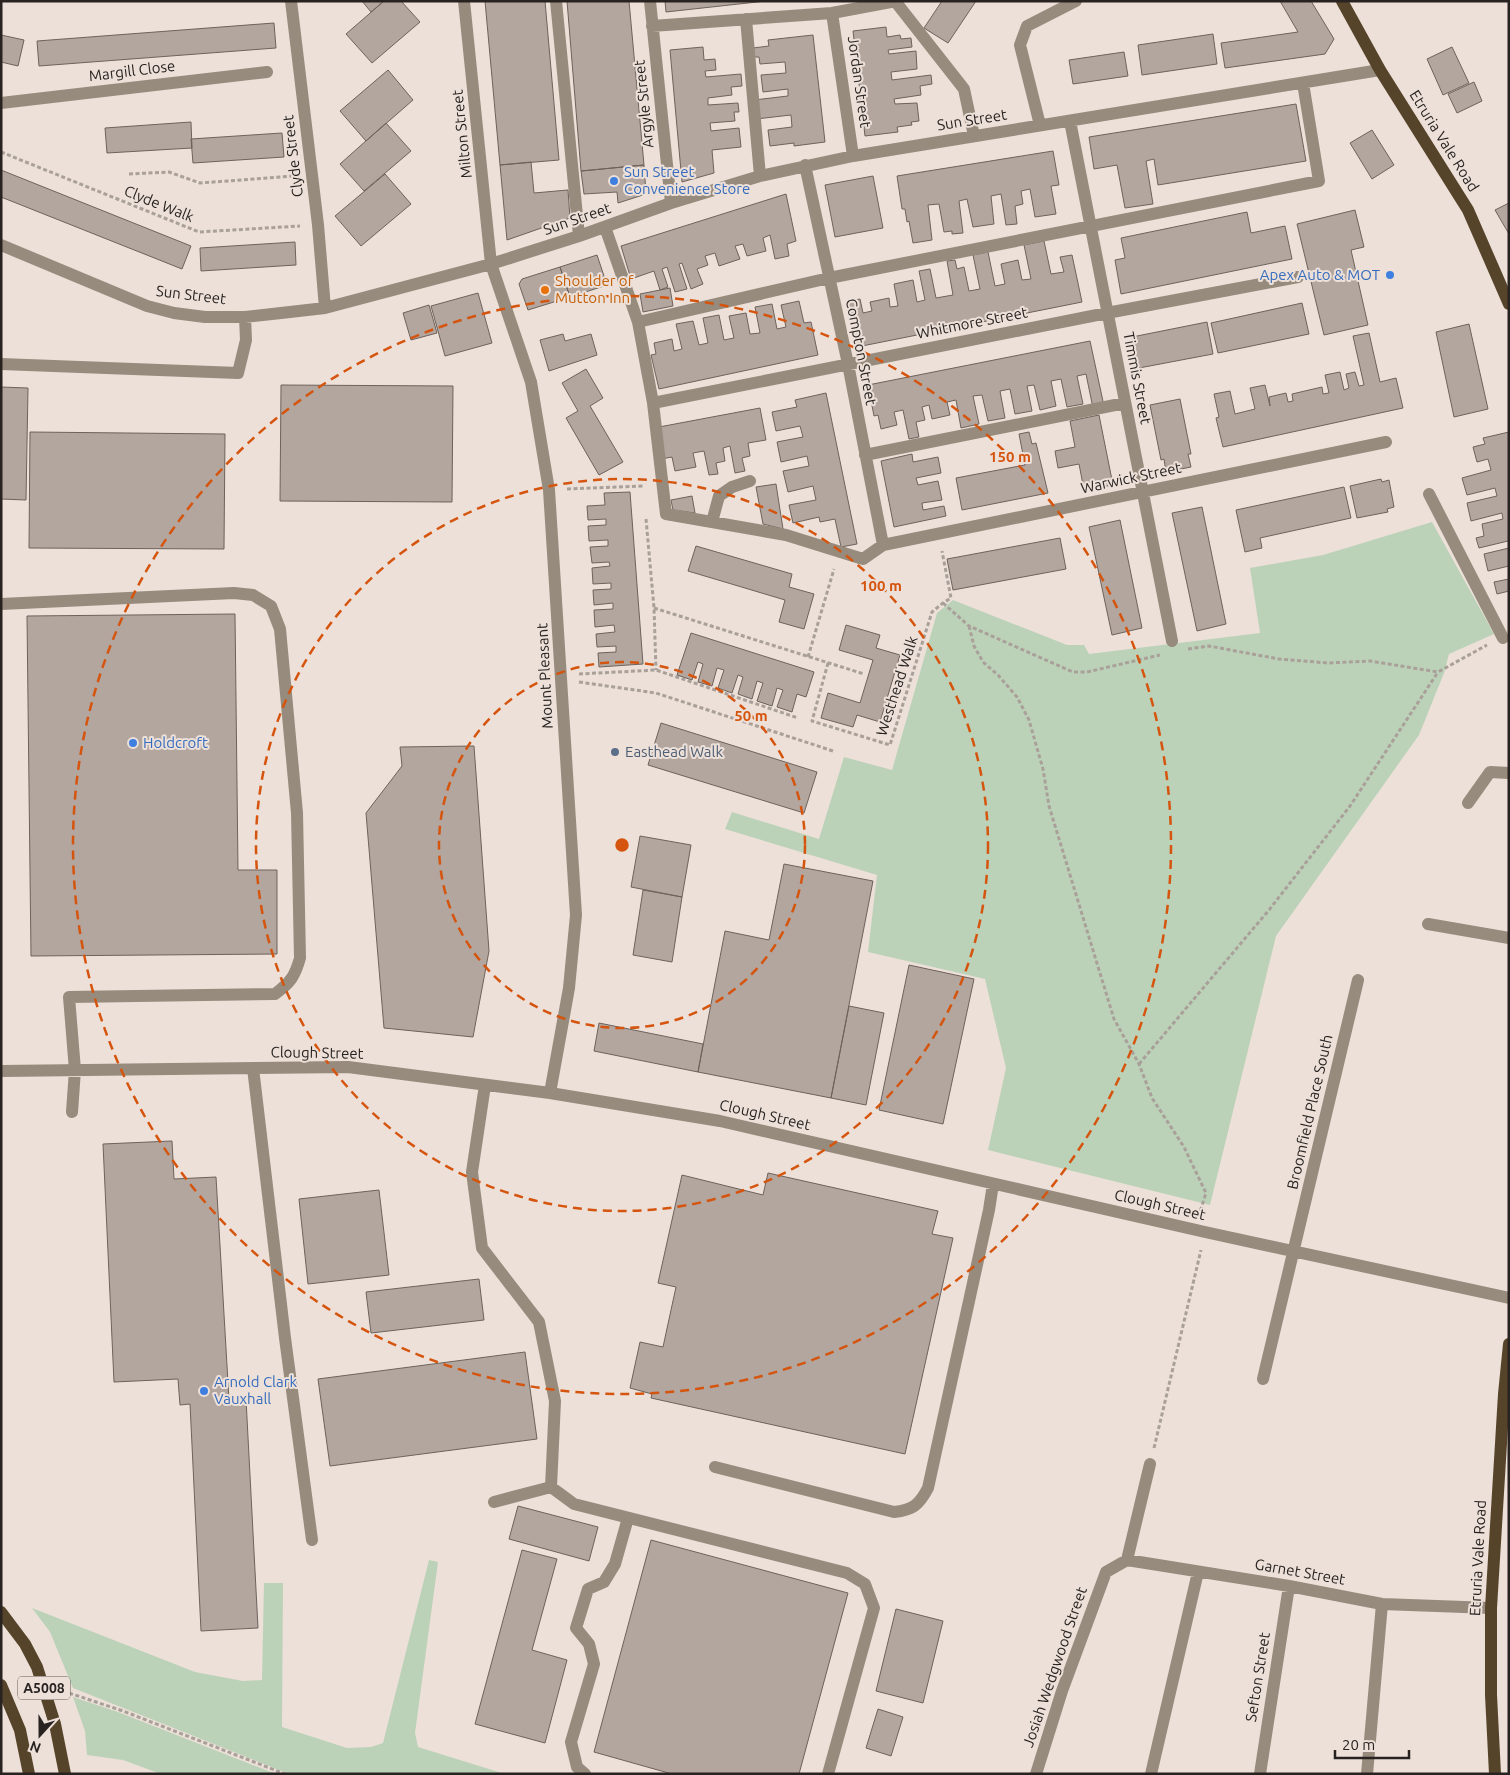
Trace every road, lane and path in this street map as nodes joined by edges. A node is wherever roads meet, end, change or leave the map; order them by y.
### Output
1 (291, 1) edge
2 (464, 1) edge
3 (556, 1) edge
4 (650, 1) edge
5 (895, 1) edge
6 (1076, 1) edge
7 (1342, 1) edge
8 (832, 13) junction
9 (746, 19) junction
10 (652, 26) junction
11 (1380, 70) junction
12 (267, 72) dead end
13 (1303, 83) junction
14 (1, 103) edge
15 (1070, 121) junction
16 (1040, 125) junction
17 (974, 136) junction
18 (1, 152) edge
19 (853, 156) junction
20 (805, 165) junction
21 (129, 174) dead end
22 (312, 175) junction
23 (760, 176) junction
24 (671, 203) junction
25 (318, 225) junction
26 (1090, 225) junction
27 (605, 227) junction
28 (579, 236) junction
29 (1, 245) edge
30 (491, 264) junction
31 (1298, 277) dead end
32 (829, 278) junction
33 (1509, 304) edge
34 (325, 308) junction
35 (1108, 313) junction
36 (245, 317) junction
37 (638, 322) junction
38 (1, 364) edge
39 (848, 364) junction
40 (653, 403) junction
41 (1125, 403) junction
42 (1386, 442) dead end
43 (865, 455) junction
44 (750, 482) dead end
45 (549, 490) junction
46 (1143, 492) junction
47 (1429, 494) dead end
48 (644, 495) dead end
49 (646, 514) dead end
50 (712, 522) junction
51 (939, 534) junction
52 (883, 546) junction
53 (839, 551) junction
54 (943, 603) junction
55 (1, 604) edge
56 (654, 608) junction
57 (969, 626) junction
58 (1502, 638) edge
59 (1172, 641) dead end
60 (1183, 650) dead end
61 (1164, 654) dead end
62 (808, 657) junction
63 (828, 663) junction
64 (656, 670) junction
65 (1438, 672) junction
66 (864, 674) dead end
67 (561, 678) junction
68 (798, 718) dead end
69 (833, 751) dead end
70 (1509, 773) edge
71 (1468, 803) dead end
72 (1428, 924) dead end
73 (1509, 938) edge
74 (1358, 980) dead end
75 (1139, 1064) junction
76 (253, 1068) junction
77 (75, 1070) junction
78 (1, 1071) edge
79 (485, 1085) junction
80 (550, 1093) junction
81 (72, 1112) dead end
82 (993, 1184) junction
83 (1200, 1231) junction
84 (1294, 1252) junction
85 (1509, 1298) edge
86 (1509, 1344) edge
87 (1263, 1379) dead end
88 (1150, 1464) joint
89 (715, 1467) dead end
90 (551, 1487) junction
91 (494, 1502) dead end
92 (628, 1518) junction
93 (312, 1540) dead end
94 (1127, 1560) junction
95 (1198, 1572) junction
96 (1289, 1586) junction
97 (1382, 1604) junction
98 (1491, 1608) junction
99 (1, 1612) edge
100 (43, 1684) junction
101 (1, 1685) edge
102 (29, 1774) edge
103 (65, 1774) edge
104 (285, 1774) edge
105 (585, 1774) edge
106 (828, 1774) edge
107 (1036, 1774) edge
108 (1151, 1774) edge
109 (1260, 1774) edge
110 (1368, 1774) edge
111 (1495, 1774) edge

1 - 22 street, Clyde Street
2 - 30 street, Milton Street
3 - 28 street
4 - 10 street, Argyle Street
5 - 8 street
5 - 17 street
6 - 16 street
7 - 11 main road, Etruria Vale Road
8 - 9 street
8 - 19 street, Jordan Street
9 - 10 street
9 - 23 street
10 - 24 street, Argyle Street
11 - 13 street, Sun Street
11 - 33 main road, Etruria Vale Road
12 - 14 street, Margill Close
13 - 15 street, Sun Street
13 - 26 street
15 - 16 street, Sun Street
15 - 26 street, Timmis Street
16 - 17 street, Sun Street
17 - 19 street, Sun Street
18 - 25 path, Clyde Walk
19 - 20 street, Sun Street
20 - 23 street, Sun Street
20 - 32 street, Compton Street
21 - 22 path, Clyde Walk
22 - 25 street, Clyde Street
23 - 24 street, Sun Street
24 - 27 street, Sun Street
25 - 34 street, Clyde Street
26 - 32 street
26 - 35 street, Timmis Street
27 - 28 street, Sun Street
27 - 37 street
28 - 30 street, Sun Street
29 - 36 street, Sun Street
30 - 34 street, Sun Street
30 - 45 street, Mount Pleasant
31 - 35 street, Whitmore Street
32 - 37 street
32 - 39 street, Compton Street
34 - 36 street, Sun Street
35 - 39 street, Whitmore Street
35 - 41 street, Timmis Street
36 - 38 street
37 - 40 street
39 - 40 street, Whitmore Street
39 - 43 street, Compton Street
40 - 50 street
41 - 43 street
41 - 46 street, Timmis Street
42 - 46 street, Warwick Street
43 - 52 street, Compton Street
44 - 50 street
45 - 48 path
45 - 67 street, Mount Pleasant
46 - 51 street, Warwick Street
46 - 59 street, Timmis Street
47 - 58 street
49 - 56 path
50 - 53 street
51 - 52 street, Warwick Street
51 - 54 path, Westhead Walk
52 - 53 street, Warwick Street
53 - 62 path
54 - 57 path
54 - 63 path, Westhead Walk
55 - 77 street
56 - 62 path
56 - 64 path
57 - 61 path
57 - 75 path
58 - 65 path
60 - 65 path
62 - 63 path
63 - 66 path
64 - 67 path
64 - 68 path
65 - 75 path
67 - 69 path
67 - 80 street, Mount Pleasant
70 - 71 street
72 - 73 street
74 - 84 street, Broomfield Place South
75 - 83 path
76 - 77 street, Clough Street
76 - 79 street, Clough Street
76 - 93 street
77 - 78 street, Clough Street
77 - 81 street
79 - 80 street, Clough Street
79 - 90 street
80 - 82 street, Clough Street
82 - 83 street, Clough Street
82 - 89 street
83 - 84 street, Clough Street
83 - 88 path
84 - 85 street, Clough Street
84 - 87 street, Broomfield Place South
86 - 98 main road, Etruria Vale Road
88 - 94 street
90 - 91 street
90 - 92 street
92 - 105 street
92 - 106 street
94 - 95 street, Garnet Street
94 - 107 street, Josiah Wedgwood Street
95 - 96 street, Garnet Street
95 - 108 street
96 - 97 street, Garnet Street
96 - 109 street, Sefton Street
97 - 98 street, Garnet Street
97 - 110 street
98 - 111 main road, Etruria Vale Road
99 - 100 main road, A5008
100 - 103 main road, A5008
100 - 104 path
101 - 102 main road, A5008

